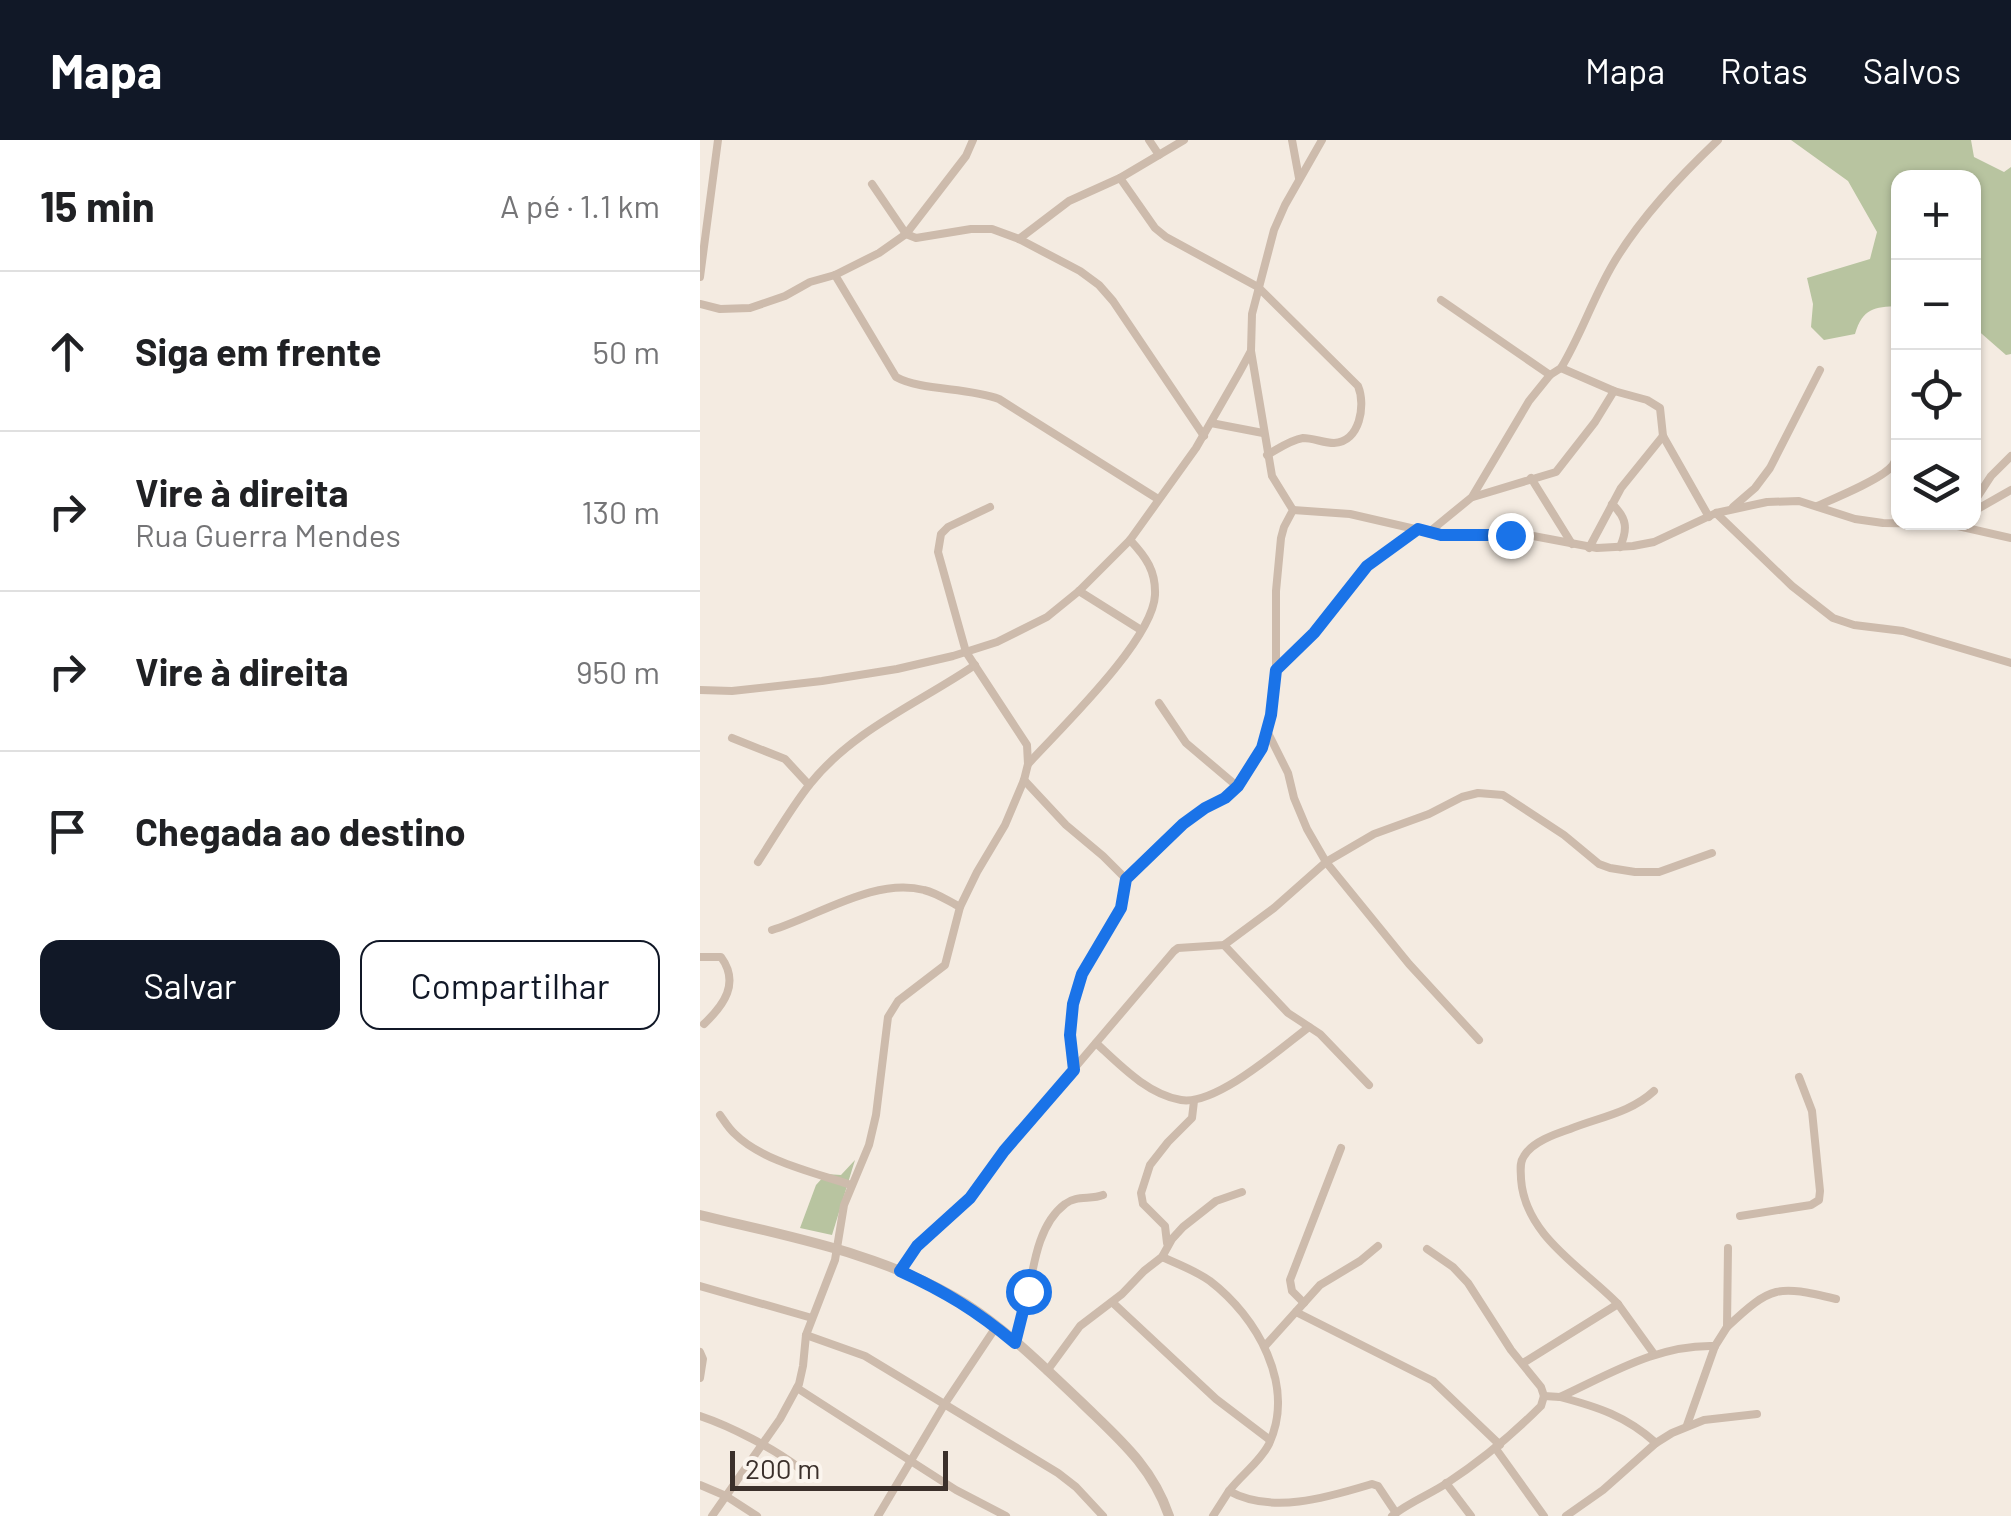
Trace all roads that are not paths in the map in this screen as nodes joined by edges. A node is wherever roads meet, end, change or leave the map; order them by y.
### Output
1 (718, 140) edge
2 (973, 140) edge
3 (1149, 140) edge
4 (1184, 140) edge
5 (1292, 140) edge
6 (1322, 140) edge
7 (1718, 140) edge
8 (1159, 155) junction
9 (1120, 178) junction
10 (1299, 178) junction
11 (700, 180) edge
12 (872, 184) dead end
13 (711, 190) junction
14 (906, 234) junction
15 (1019, 239) junction
16 (702, 243) edge
17 (835, 274) junction
18 (700, 277) edge
19 (1258, 286) junction
20 (1441, 300) dead end
21 (700, 304) edge
22 (1250, 350) junction
23 (1561, 368) junction
24 (1820, 370) dead end
25 (1550, 375) junction
26 (1614, 392) junction
27 (1211, 424) junction
28 (1263, 434) junction
29 (1204, 436) junction
30 (1662, 436) junction
31 (1267, 455) junction
32 (2011, 456) edge
33 (1891, 467) edge
34 (1532, 478) junction
35 (2011, 490) edge
36 (1981, 491) edge
37 (1472, 497) junction
38 (1158, 499) junction
39 (1612, 504) junction
40 (1817, 506) junction
41 (990, 507) dead end
42 (1981, 507) edge
43 (1292, 510) junction
44 (1730, 510) junction
45 (1712, 515) junction
46 (1891, 523) edge
47 (1418, 529) junction
48 (1981, 530) edge
49 (1428, 533) junction
50 (2011, 538) edge
51 (1130, 540) junction
52 (1572, 544) junction
53 (1620, 547) junction
54 (1589, 548) junction
55 (1079, 591) junction
56 (1142, 630) junction
57 (966, 652) junction
58 (2011, 663) edge
59 (974, 665) junction
60 (1276, 670) junction
61 (700, 690) edge
62 (1159, 703) dead end
63 (1267, 731) junction
64 (732, 738) dead end
65 (1028, 764) junction
66 (1024, 780) junction
67 (809, 785) junction
68 (1238, 786) junction
69 (1712, 852) dead end
70 (758, 862) dead end
71 (1326, 862) junction
72 (1126, 879) junction
73 (960, 908) junction
74 (772, 930) dead end
75 (1224, 945) junction
76 (700, 957) edge
77 (704, 1024) dead end
78 (1309, 1027) junction
79 (1480, 1040) dead end
80 (1096, 1043) junction
81 (1074, 1070) junction
82 (1798, 1076) dead end
83 (1369, 1085) dead end
84 (1654, 1091) dead end
85 (1194, 1100) junction
86 (720, 1115) dead end
87 (1341, 1148) dead end
88 (852, 1185) junction
89 (1242, 1192) dead end
90 (1102, 1195) dead end
91 (700, 1214) edge
92 (1740, 1216) dead end
93 (1378, 1246) dead end
94 (1167, 1247) junction
95 (837, 1248) junction
96 (1728, 1248) dead end
97 (1427, 1249) dead end
98 (1162, 1257) junction
99 (900, 1271) junction
100 (700, 1286) edge
101 (1836, 1299) dead end
102 (1112, 1302) junction
103 (1304, 1303) junction
104 (1618, 1304) junction
105 (1296, 1312) junction
106 (812, 1318) junction
107 (1728, 1326) junction
108 (996, 1327) junction
109 (806, 1335) junction
110 (1015, 1343) junction
111 (1265, 1346) junction
112 (1715, 1346) junction
113 (700, 1352) edge
114 (1654, 1354) junction
115 (1523, 1363) junction
116 (1047, 1371) junction
117 (700, 1378) edge
118 (797, 1388) junction
119 (1544, 1396) junction
120 (1560, 1397) junction
121 (944, 1405) junction
122 (1757, 1414) dead end
123 (700, 1416) edge
124 (1687, 1426) junction
125 (1270, 1440) junction
126 (1656, 1443) junction
127 (761, 1445) junction
128 (1498, 1447) junction
129 (911, 1462) junction
130 (799, 1468) dead end
131 (1446, 1484) junction
132 (700, 1485) edge
133 (1229, 1492) junction
134 (726, 1496) junction
135 (1394, 1514) edge
136 (712, 1516) edge
137 (757, 1516) edge
138 (878, 1516) edge
139 (1006, 1516) edge
140 (1104, 1516) edge
141 (1169, 1516) edge
142 (1213, 1516) edge
143 (1471, 1516) edge
144 (1544, 1516) edge
145 (1566, 1516) edge

1 - 13 street
2 - 14 street
3 - 8 street
4 - 8 street
5 - 10 street
6 - 10 street
7 - 23 street
8 - 9 street
9 - 15 street
9 - 19 street
10 - 19 street
11 - 13 street
12 - 14 street
13 - 16 street
14 - 15 street
14 - 17 street
15 - 29 street
16 - 18 street
17 - 21 street
17 - 38 street
19 - 22 street
19 - 31 street
20 - 25 street
22 - 27 street
22 - 28 street
23 - 25 street
23 - 26 street
24 - 44 street
25 - 37 street
26 - 30 street
26 - 34 street
27 - 28 street
27 - 29 street
28 - 31 street
29 - 38 street
30 - 39 street
30 - 45 street
31 - 43 street
32 - 36 street
33 - 40 street
34 - 37 street
34 - 52 street
35 - 42 street
37 - 49 street
38 - 51 street
39 - 53 street
39 - 54 street
40 - 44 street
40 - 46 street
41 - 57 street
43 - 47 street
43 - 60 street
44 - 45 street
45 - 53 street
45 - 58 street
47 - 49 street
47 - 60 street
48 - 50 street
49 - 52 street
51 - 55 street
51 - 56 street
52 - 54 street
53 - 54 street
55 - 56 street
55 - 57 street
56 - 65 street
57 - 59 street
57 - 61 street
59 - 65 street
59 - 67 street
60 - 63 street
62 - 68 street
63 - 68 street
63 - 71 street
64 - 67 street
65 - 66 street
66 - 72 street
66 - 73 street
67 - 70 street
68 - 72 street
69 - 71 street
71 - 75 street
71 - 79 street
72 - 81 street
73 - 74 street
73 - 88 street
75 - 78 street
75 - 80 street
76 - 77 street
78 - 83 street
78 - 85 street
80 - 81 street
80 - 85 street
81 - 99 street
82 - 92 street
84 - 104 street
85 - 94 street
86 - 88 street
87 - 103 street
88 - 95 street
89 - 94 street
90 - 110 street
91 - 95 street
93 - 103 street
94 - 98 street
95 - 99 street
95 - 106 street
96 - 107 street
97 - 115 street
98 - 102 street
98 - 111 street
99 - 108 street
100 - 106 street
101 - 107 street
102 - 116 street
102 - 125 street
103 - 105 street
104 - 114 street
104 - 115 street
105 - 111 street
105 - 128 street
106 - 109 street
107 - 112 street
108 - 110 street
108 - 121 street
109 - 118 street
109 - 121 street
110 - 116 street
111 - 125 street
112 - 114 street
112 - 124 street
113 - 117 street
114 - 120 street
115 - 119 street
116 - 141 street
118 - 127 street
118 - 129 street
119 - 120 street
119 - 128 street
120 - 126 street
121 - 129 street
121 - 140 street
122 - 124 street
123 - 127 street
124 - 126 street
125 - 133 street
126 - 145 street
127 - 130 street
127 - 134 street
128 - 131 street
128 - 144 street
129 - 138 street
129 - 139 street
131 - 135 street
131 - 143 street
132 - 134 street
133 - 135 street
133 - 142 street
134 - 136 street
134 - 137 street

